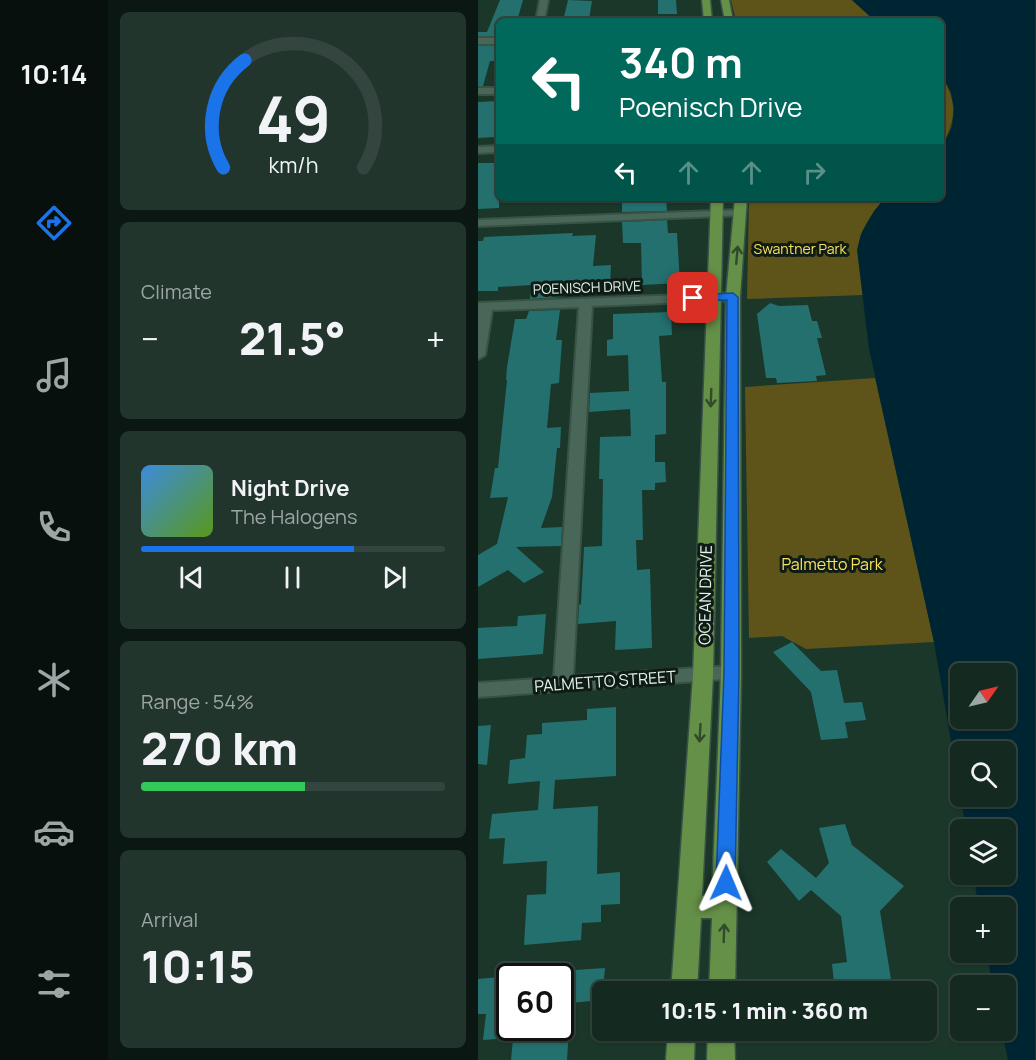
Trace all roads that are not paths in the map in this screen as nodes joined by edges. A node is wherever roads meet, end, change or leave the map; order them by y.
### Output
1 (544, 0) edge
2 (706, 0) edge
3 (724, 0) edge
4 (541, 18) edge
5 (708, 18) edge
6 (728, 18) edge
7 (478, 41) edge
8 (496, 41) edge
9 (478, 91) edge
10 (496, 91) edge
11 (496, 149) edge
12 (478, 150) edge
13 (717, 201) edge
14 (741, 206) edge
15 (717, 214) junction
16 (478, 223) edge
17 (724, 297) junction
18 (586, 302) junction
19 (482, 306) edge
20 (478, 356) edge
21 (712, 369) junction
22 (733, 369) junction
23 (706, 552) junction
24 (732, 552) junction
25 (731, 673) junction
26 (703, 675) junction
27 (563, 684) junction
28 (478, 690) edge
29 (728, 790) junction
30 (696, 791) junction
31 (689, 907) junction
32 (725, 907) junction
33 (685, 981) edge
34 (722, 981) edge
35 (681, 1041) edge
36 (721, 1041) edge
37 (680, 1060) edge
38 (721, 1060) edge

1 - 4 street
2 - 5 main road
3 - 6 main road
7 - 8 street
9 - 10 street
11 - 12 street
13 - 15 main road, OCEAN DRIVE
14 - 15 street
17 -> 14 main road, OCEAN DRIVE
15 - 16 street
15 - 17 main road, OCEAN DRIVE
17 - 18 street, POENISCH DRIVE
17 - 21 main road, OCEAN DRIVE
17 - 22 main road, OCEAN DRIVE
18 - 19 street, POENISCH DRIVE
18 - 27 street
19 - 20 street
21 - 22 main road
21 -> 23 main road, OCEAN DRIVE
22 - 24 main road, OCEAN DRIVE
23 - 24 main road
23 - 26 main road, OCEAN DRIVE
24 - 25 main road, OCEAN DRIVE
25 - 26 street, PALMETTO STREET
25 - 29 main road, OCEAN DRIVE
26 - 27 street, PALMETTO STREET
26 -> 30 main road, OCEAN DRIVE
27 - 28 street, PALMETTO STREET
29 - 30 main road
29 - 32 main road, OCEAN DRIVE
30 - 31 main road, OCEAN DRIVE
31 - 32 main road
31 - 33 main road, OCEAN DRIVE
34 -> 32 main road, OCEAN DRIVE
35 - 37 main road
36 - 38 main road

